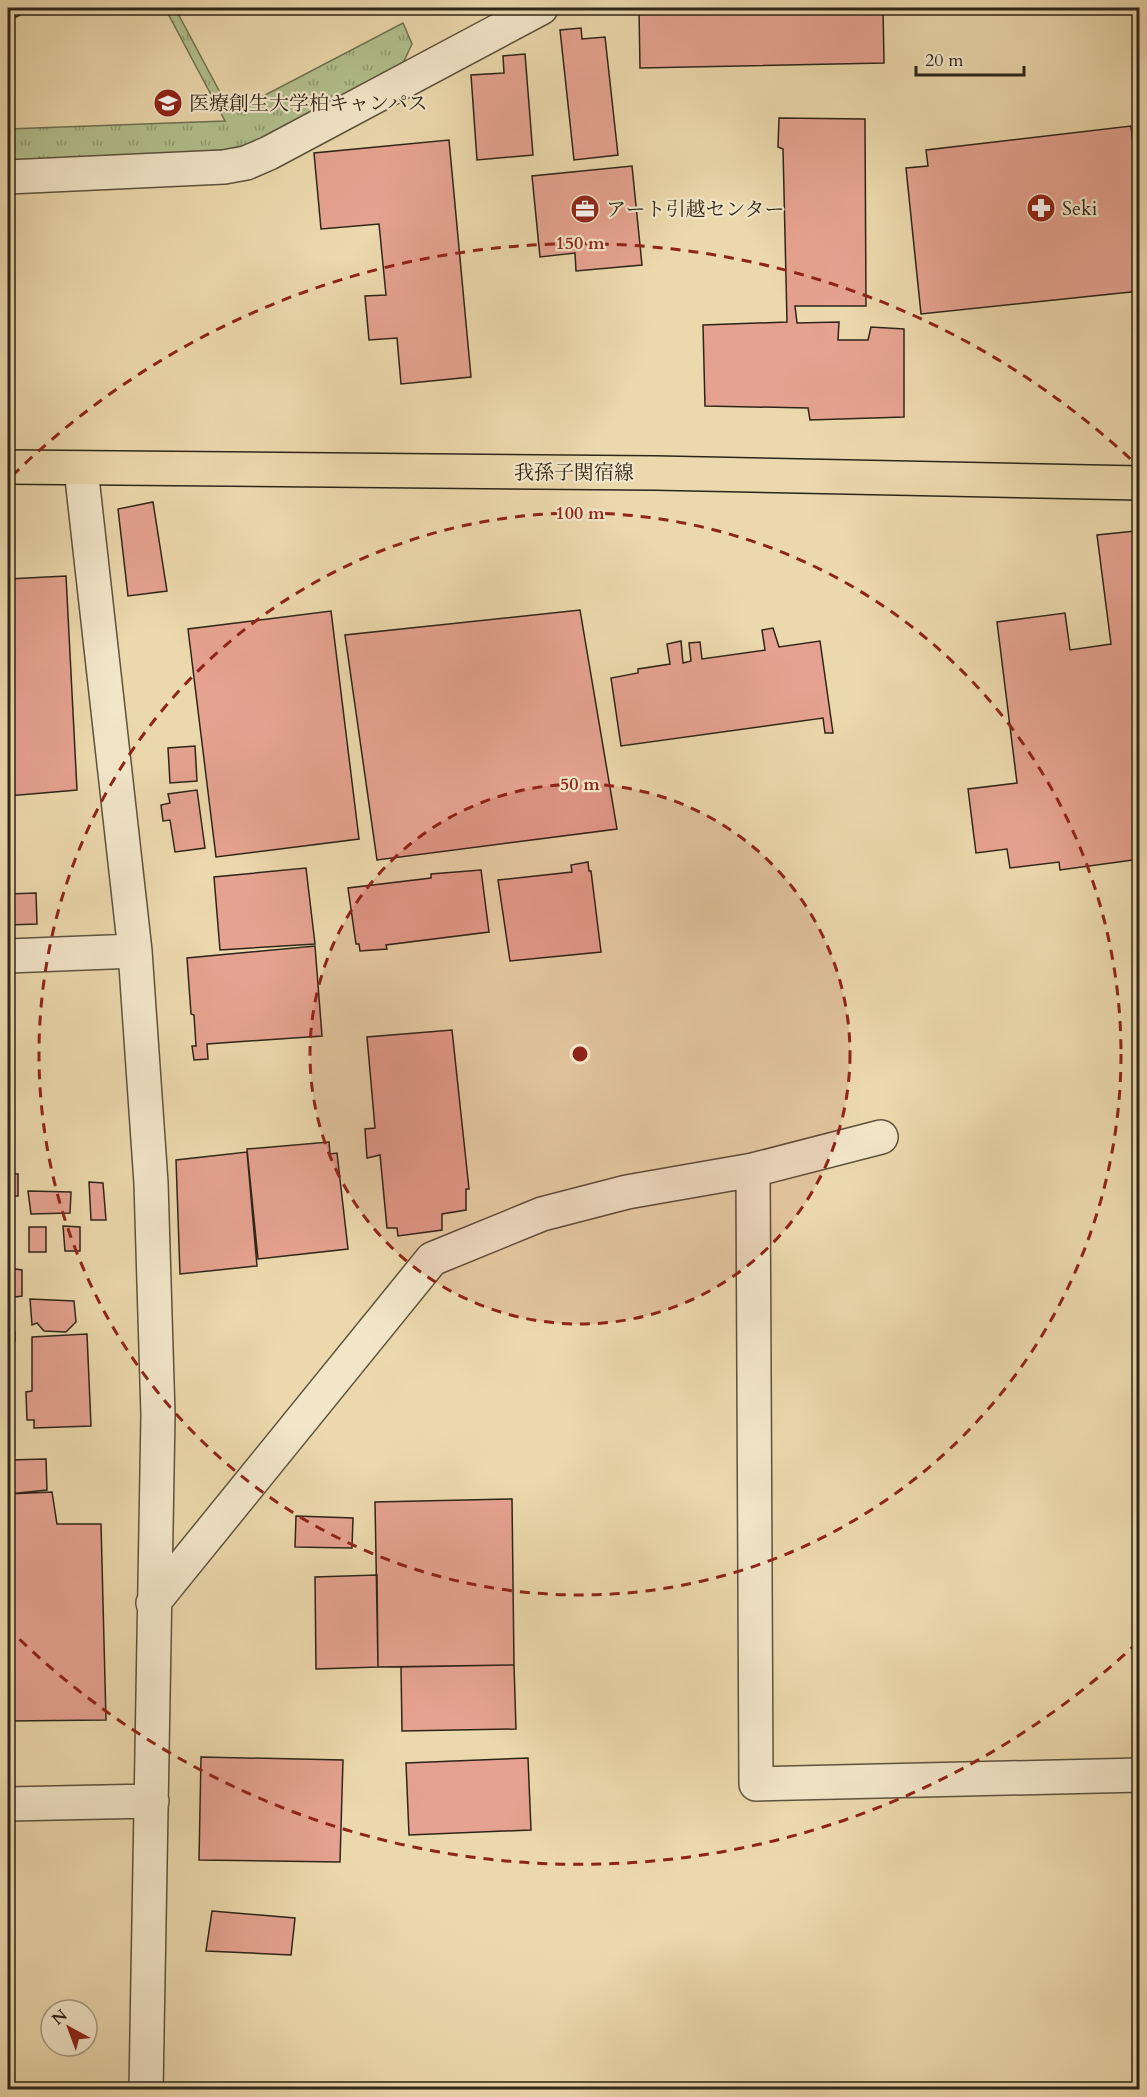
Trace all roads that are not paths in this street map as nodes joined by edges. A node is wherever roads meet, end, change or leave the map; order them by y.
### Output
1 (541, 8) edge
2 (8, 177) edge
3 (8, 468) edge
4 (81, 469) junction
5 (1140, 483) edge
6 (135, 951) junction
7 (8, 956) edge
8 (881, 1137) dead end
9 (753, 1170) junction
10 (153, 1603) junction
11 (1140, 1775) edge
12 (152, 1802) junction
13 (8, 1804) edge
14 (146, 2090) edge

1 - 2 street
3 - 4 main road, 我孫子関宿線
4 - 5 main road, 我孫子関宿線
4 - 6 street
6 - 7 street
6 - 10 street
8 - 9 street
9 - 10 street
9 - 11 street
10 - 12 street
12 - 13 street
12 - 14 street

